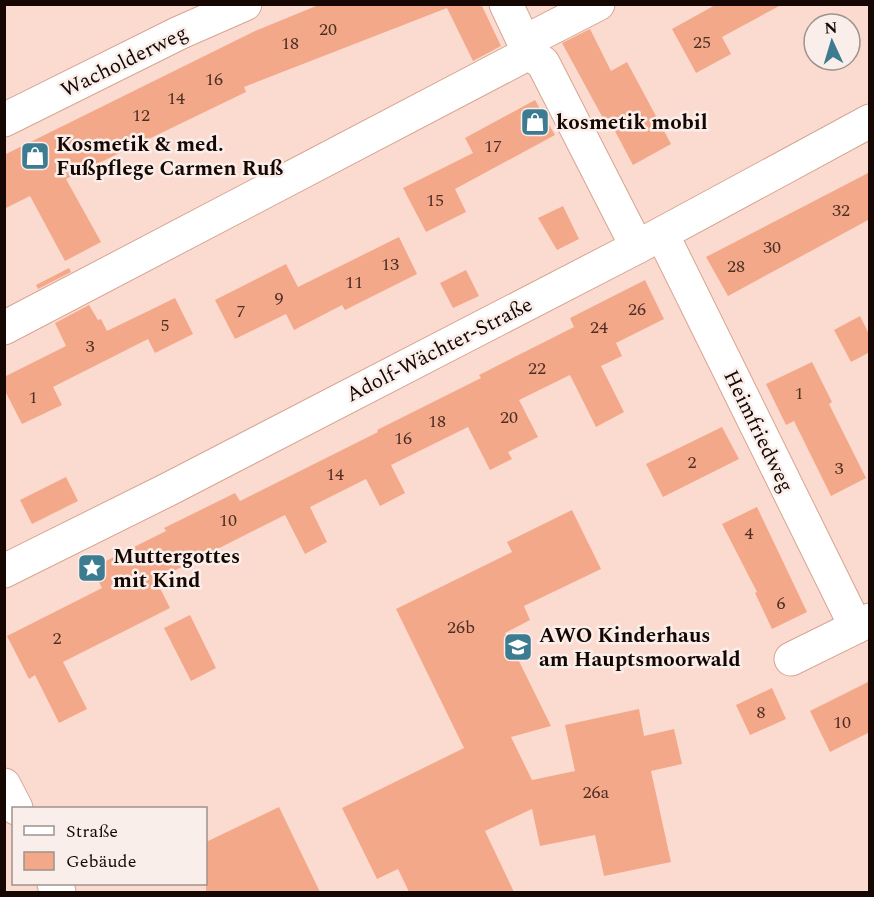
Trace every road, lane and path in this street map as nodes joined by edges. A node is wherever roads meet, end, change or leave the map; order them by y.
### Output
1 (245, 4) edge
2 (506, 4) edge
3 (598, 4) edge
4 (527, 48) junction
5 (4, 120) edge
6 (870, 121) edge
7 (649, 241) junction
8 (4, 328) edge
9 (4, 571) edge
10 (863, 623) edge
11 (791, 659) dead end
12 (4, 785) edge
13 (15, 807) edge

1 - 5 street, Wacholderweg
2 - 4 street, Heimfriedweg
3 - 4 street
4 - 7 street, Heimfriedweg
4 - 8 street
6 - 7 street, Adolf-Wächter-Straße
7 - 9 street, Adolf-Wächter-Straße
7 - 10 street, Heimfriedweg
10 - 11 street, Heimfriedweg
12 - 13 street

